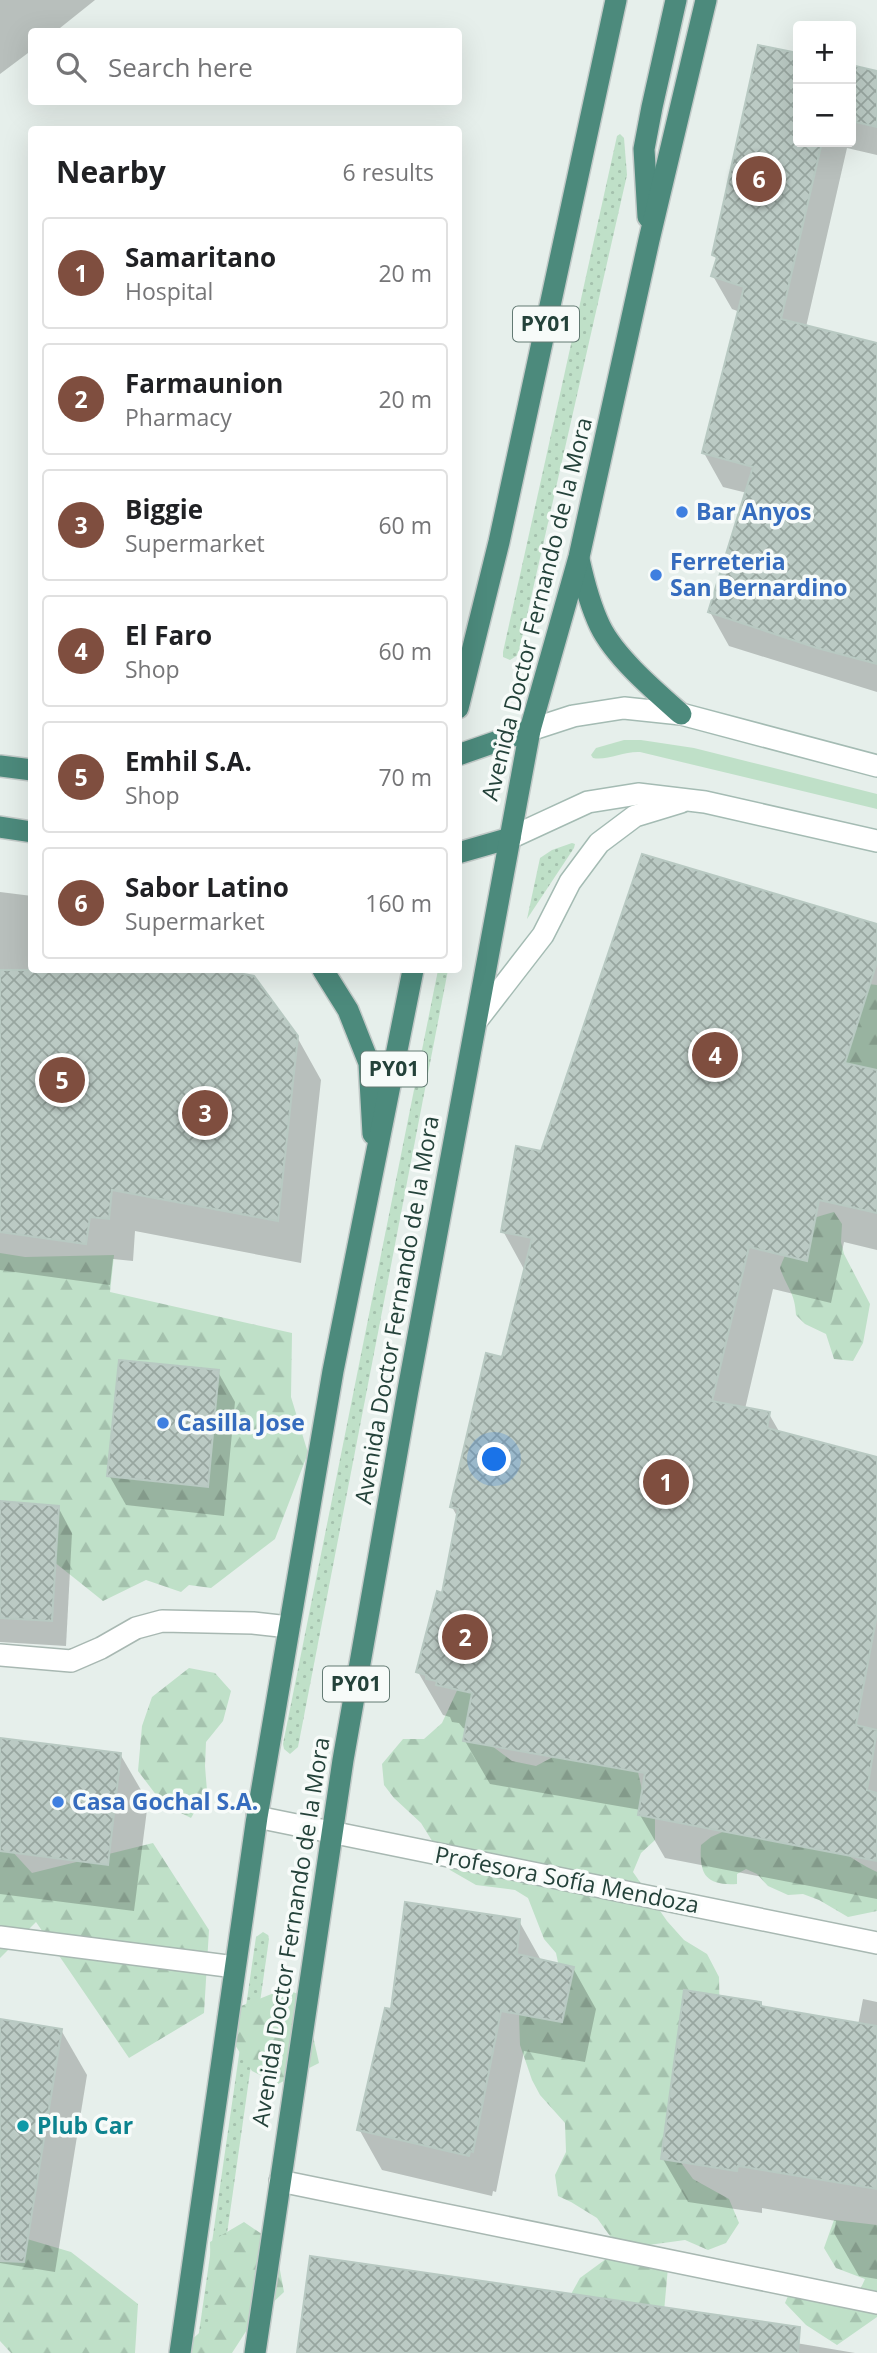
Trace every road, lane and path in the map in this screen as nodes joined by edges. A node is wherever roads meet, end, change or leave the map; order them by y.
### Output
1 (616, 0) edge
2 (676, 0) edge
3 (706, 0) edge
4 (649, 240) junction
5 (579, 557) junction
6 (472, 647) junction
7 (462, 663) edge
8 (462, 691) edge
9 (681, 714) junction
10 (530, 730) junction
11 (462, 754) edge
12 (0, 766) edge
13 (877, 766) edge
14 (28, 770) edge
15 (689, 800) junction
16 (0, 827) edge
17 (28, 831) edge
18 (510, 838) junction
19 (877, 841) edge
20 (462, 852) edge
21 (325, 973) edge
22 (412, 973) edge
23 (478, 1019) junction
24 (375, 1168) junction
25 (289, 1627) junction
26 (0, 1656) edge
27 (257, 1817) junction
28 (334, 1833) junction
29 (0, 1937) edge
30 (877, 1943) edge
31 (235, 1967) junction
32 (280, 2181) junction
33 (877, 2303) edge
34 (180, 2353) edge
35 (255, 2353) edge

1 - 6 highway, PY01
2 - 4 highway
3 - 4 highway, Avenida Doctor Fernando de la Mora / PY01
4 - 5 highway, Avenida Doctor Fernando de la Mora / PY01
5 - 9 highway
5 - 10 highway, Avenida Doctor Fernando de la Mora / PY01
6 - 7 highway
6 - 8 highway, PY01
9 - 10 main road
9 - 13 main road
10 - 11 highway
10 - 18 highway, Avenida Doctor Fernando de la Mora / PY01
12 - 14 highway
15 - 18 main road
15 - 19 main road
15 - 23 main road
16 - 17 highway
18 - 20 highway
18 - 23 highway, Avenida Doctor Fernando de la Mora / PY01
21 - 24 highway
22 - 24 highway, Avenida Doctor Fernando de la Mora / PY01
23 - 28 highway, Avenida Doctor Fernando de la Mora / PY01
24 - 25 highway, Avenida Doctor Fernando de la Mora / PY01
25 - 26 main road
25 - 27 highway, Avenida Doctor Fernando de la Mora / PY01
27 - 28 main road, Profesora Sofía Mendoza
27 - 31 highway, Avenida Doctor Fernando de la Mora / PY01
28 - 30 main road, Profesora Sofía Mendoza
28 - 32 highway, Avenida Doctor Fernando de la Mora / PY01
29 - 31 main road
31 - 34 highway, Avenida Doctor Fernando de la Mora / PY01
32 - 33 main road
32 - 35 highway, Avenida Doctor Fernando de la Mora / PY01

